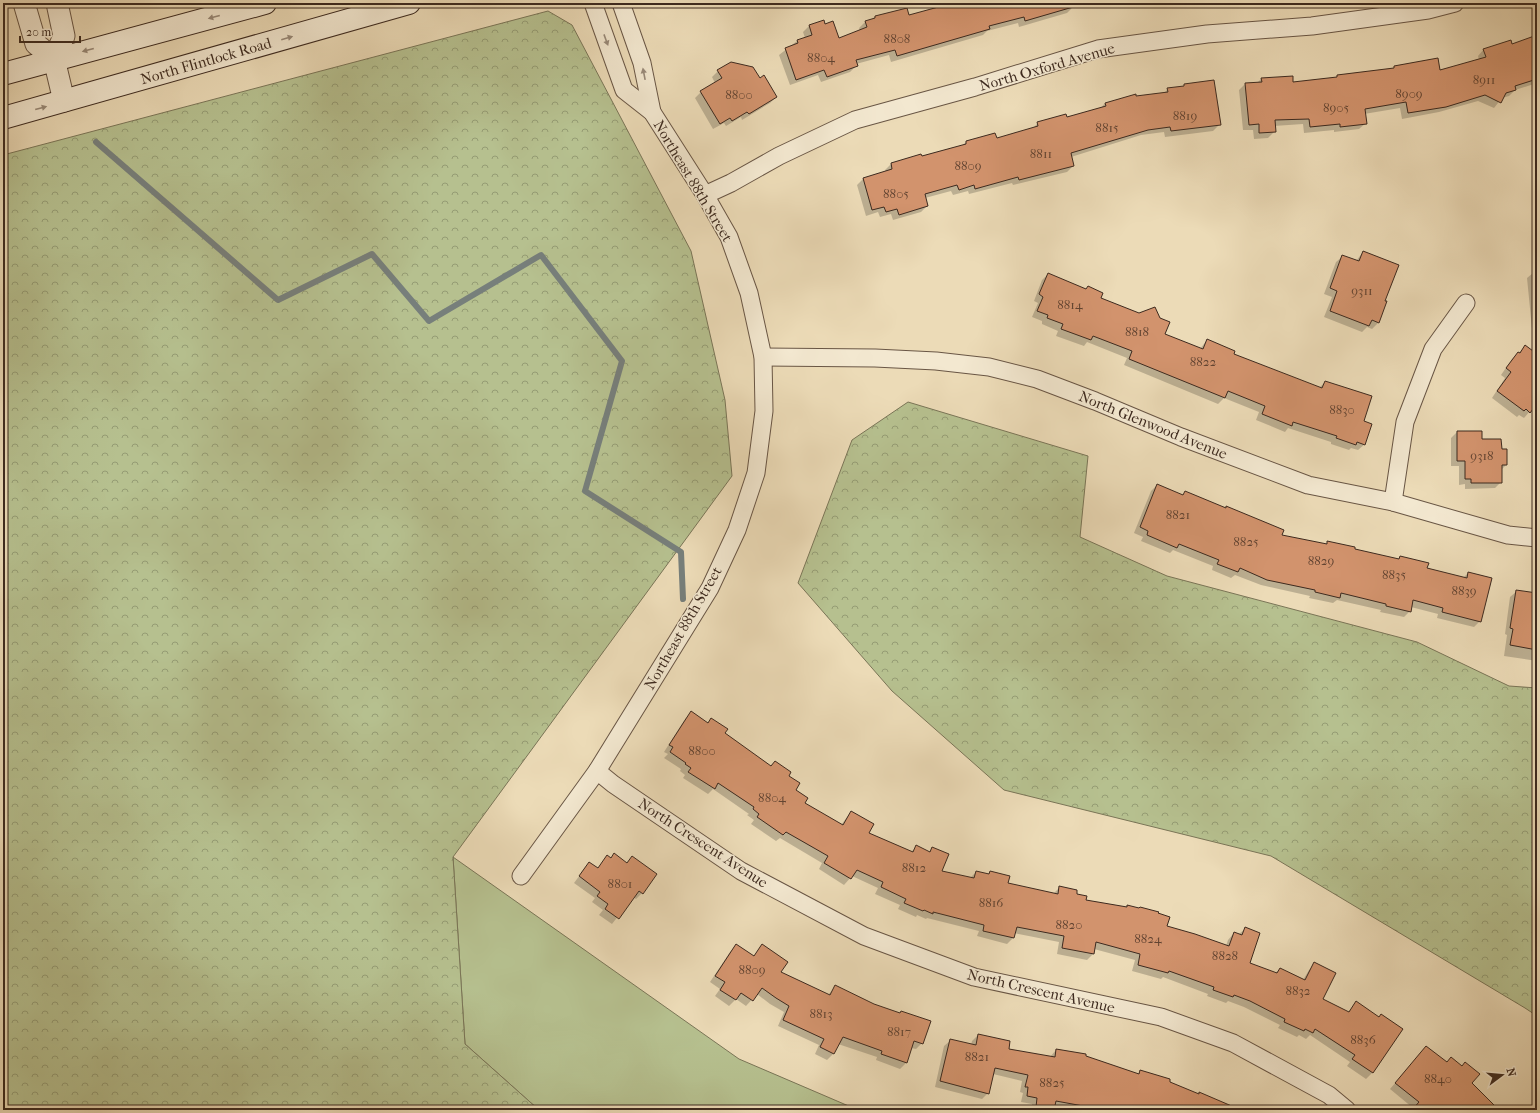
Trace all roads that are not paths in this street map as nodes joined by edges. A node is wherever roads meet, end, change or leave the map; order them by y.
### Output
1 (24, 3) edge
2 (57, 3) edge
3 (265, 3) edge
4 (409, 3) edge
5 (593, 3) edge
6 (621, 3) edge
7 (1456, 3) edge
8 (54, 60) junction
9 (3, 74) edge
10 (64, 101) junction
11 (652, 112) junction
12 (3, 118) edge
13 (705, 195) junction
14 (1466, 303) dead end
15 (763, 357) junction
16 (1393, 502) junction
17 (1537, 538) edge
18 (597, 771) junction
19 (521, 876) dead end
20 (1347, 1110) edge

1 - 8 street
2 - 8 street
3 -> 8 main road
10 -> 4 main road, North Flintlock Road
5 -> 11 street, Northeast 88th Street
11 -> 6 street, Northeast 88th Street
7 - 13 street, North Oxford Avenue
8 - 9 main road
8 - 10 street
12 -> 10 main road, North Flintlock Road
11 - 13 street, Northeast 88th Street
13 - 15 street, Northeast 88th Street
14 - 16 street
15 - 16 street, North Glenwood Avenue
15 - 18 street, Northeast 88th Street
16 - 17 street, North Glenwood Avenue
18 - 19 street, Northeast 88th Street
18 - 20 street, North Crescent Avenue

